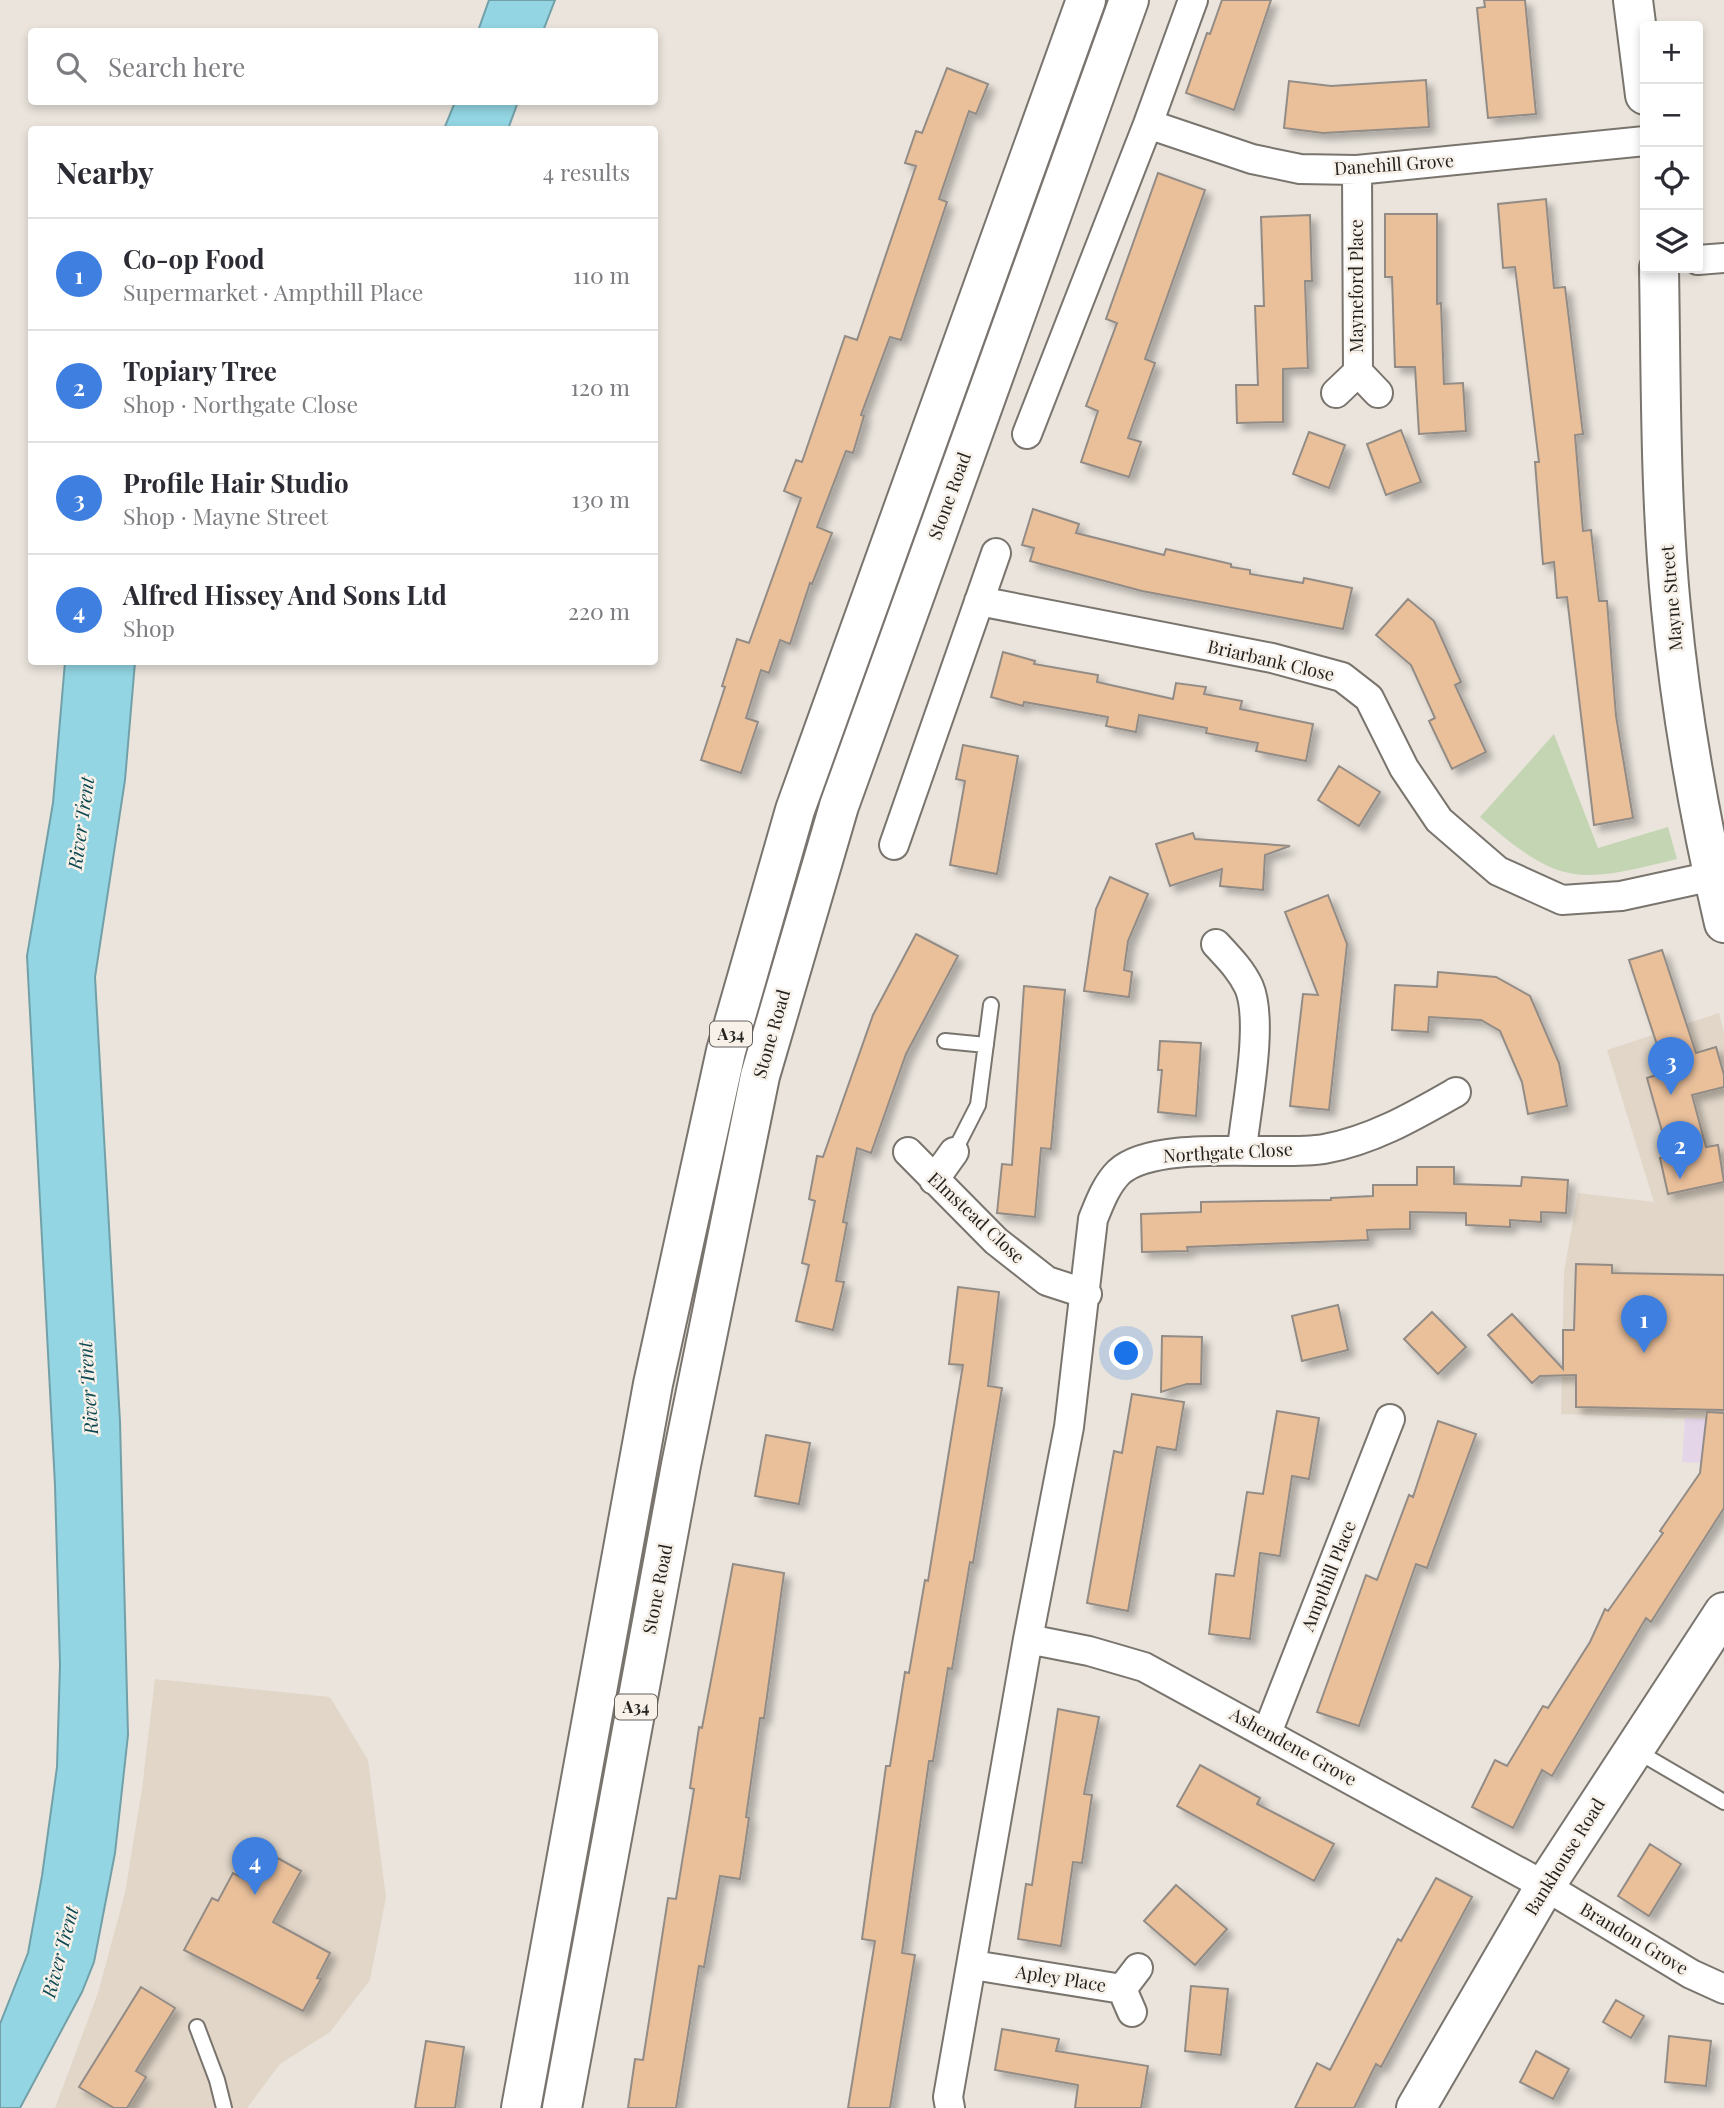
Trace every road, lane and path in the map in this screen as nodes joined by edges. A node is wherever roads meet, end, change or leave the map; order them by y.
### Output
1 (1086, 0) edge
2 (1129, 0) edge
3 (1193, 0) edge
4 (1633, 0) edge
5 (1644, 84) edge
6 (1148, 124) junction
7 (1640, 142) edge
8 (1357, 170) junction
9 (1724, 258) edge
10 (1703, 260) edge
11 (1659, 273) edge
12 (1358, 372) junction
13 (1336, 393) dead end
14 (1378, 393) dead end
15 (1039, 428) dead end
16 (996, 553) dead end
17 (979, 601) junction
18 (894, 845) dead end
19 (1713, 876) junction
20 (1724, 923) edge
21 (1216, 944) dead end
22 (991, 1005) dead end
23 (945, 1041) dead end
24 (986, 1045) junction
25 (1456, 1092) dead end
26 (1242, 1149) junction
27 (908, 1152) dead end
28 (954, 1152) joint
29 (934, 1180) junction
30 (1087, 1294) junction
31 (671, 1300) junction
32 (713, 1306) junction
33 (1390, 1419) dead end
34 (1724, 1612) edge
35 (1028, 1639) junction
36 (1267, 1732) junction
37 (1634, 1750) junction
38 (1724, 1802) edge
39 (1545, 1886) junction
40 (973, 1965) junction
41 (1724, 1989) edge
42 (1131, 1990) dead end
43 (197, 2026) dead end
44 (224, 2108) edge
45 (521, 2108) edge
46 (562, 2108) edge
47 (950, 2108) edge
48 (1416, 2108) edge

1 - 31 main road, A34
2 - 32 main road, Stone Road / A34
3 - 6 street
4 - 5 main road
6 - 8 street, Danehill Grove
6 - 15 street
7 - 8 street, Danehill Grove
8 - 12 street, Mayneford Place
9 - 10 street
11 - 19 main road, Mayne Street
12 - 13 street, Mayneford Place
12 - 14 street
16 - 17 street
17 - 18 street
17 - 19 street, Briarbank Close
19 - 20 main road, Mayne Street
21 - 26 street
22 - 24 lane
23 - 24 lane
24 - 28 lane
25 - 26 street, Northgate Close
26 - 30 street, Northgate Close
27 - 29 street, Elmstead Close
28 - 29 street
29 - 30 street, Elmstead Close
30 - 35 street
31 - 32 main road
31 - 45 main road, A34
32 - 46 main road, Stone Road / A34
33 - 36 street, Ampthill Place
34 - 37 main road, Bankhouse Road
35 - 36 street, Ashendene Grove
35 - 40 street
36 - 39 street, Ashendene Grove
37 - 38 lane
37 - 39 main road, Bankhouse Road
39 - 41 street, Brandon Grove
39 - 48 main road, Bankhouse Road
40 - 42 street, Apley Place
40 - 47 street
43 - 44 lane

